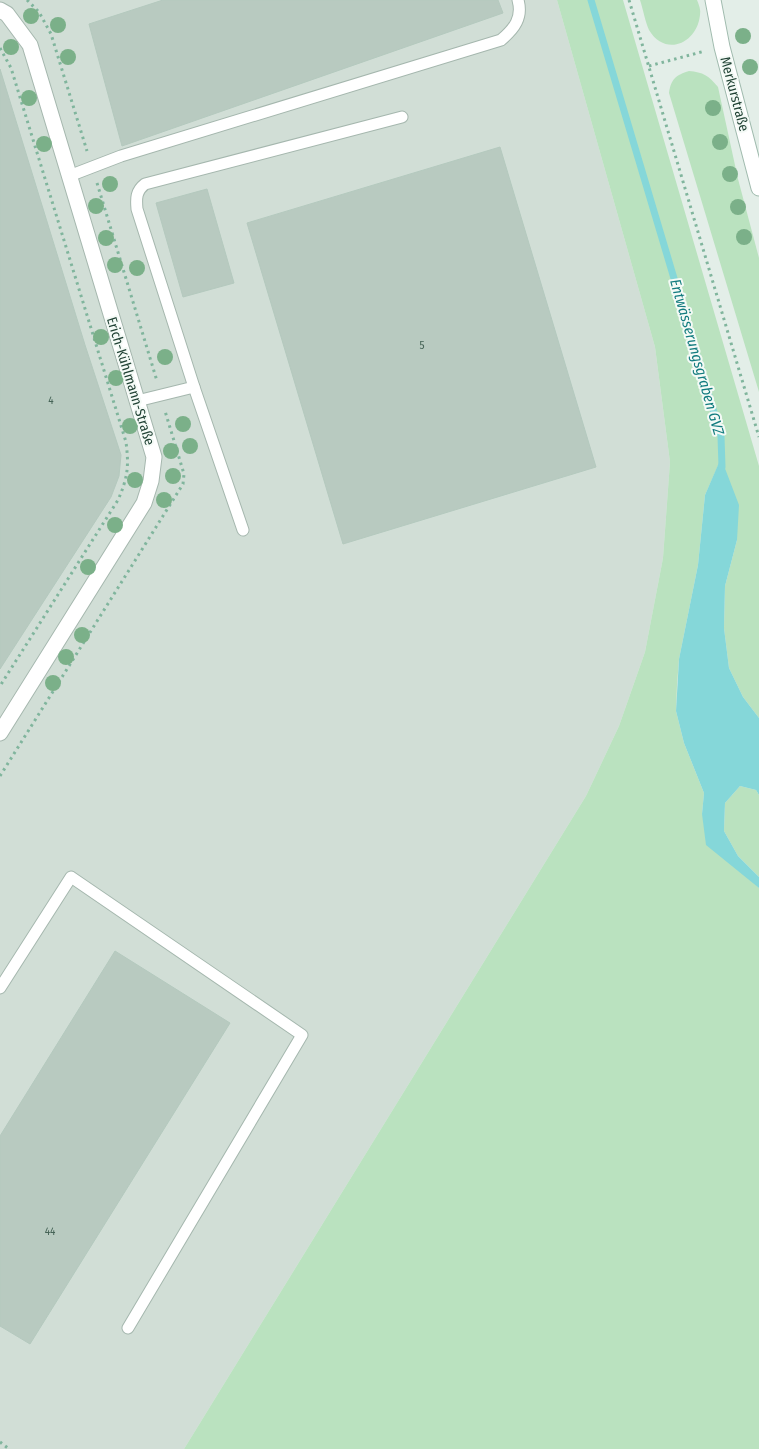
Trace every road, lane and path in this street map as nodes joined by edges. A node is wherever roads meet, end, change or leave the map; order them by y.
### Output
1 (27, 0) edge
2 (518, 0) edge
3 (630, 0) edge
4 (713, 0) edge
5 (0, 10) edge
6 (722, 46) junction
7 (0, 48) edge
8 (649, 66) junction
9 (402, 117) dead end
10 (92, 167) junction
11 (69, 176) junction
12 (759, 188) edge
13 (194, 387) junction
14 (161, 395) junction
15 (137, 401) junction
16 (759, 437) edge
17 (244, 530) dead end
18 (0, 686) edge
19 (1, 728) edge
20 (0, 776) edge
21 (0, 988) edge
22 (128, 1328) dead end
23 (0, 1442) edge
24 (9, 1449) edge

1 - 10 path
2 - 10 lane
3 - 8 path
4 - 6 street, Merkurstraße
5 - 11 street, Erich-Kühlmann-Straße
6 - 8 path
6 - 12 street, Merkurstraße
7 - 18 path
8 - 16 path
9 - 13 lane
10 - 11 lane
10 - 14 path
11 - 15 street, Erich-Kühlmann-Straße
13 - 14 lane
13 - 17 lane
14 - 15 lane
14 - 20 path
15 - 19 street, Erich-Kühlmann-Straße
21 - 22 lane
23 - 24 path

